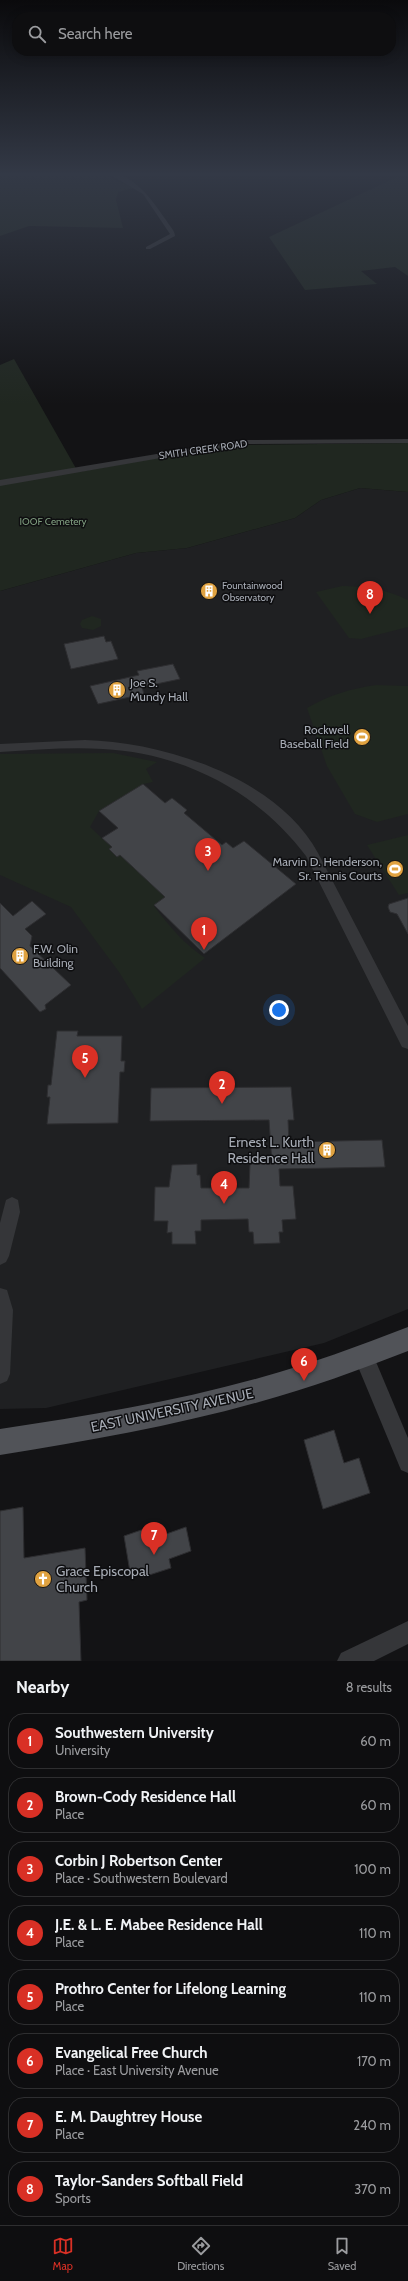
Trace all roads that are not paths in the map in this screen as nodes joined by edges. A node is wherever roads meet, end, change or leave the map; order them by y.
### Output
1 (408, 441) edge
2 (0, 483) edge
3 (0, 748) edge
4 (408, 1042) edge
5 (12, 1206) dead end
6 (0, 1256) edge
7 (0, 1297) edge
8 (408, 1339) edge
9 (364, 1357) junction
10 (0, 1374) edge
11 (0, 1442) edge
12 (408, 1464) edge
13 (408, 1632) edge
14 (349, 1661) edge

1 - 2 street, SMITH CREEK ROAD
3 - 4 street
5 - 6 street
7 - 10 street
8 - 9 main road, EAST UNIVERSITY AVENUE
9 - 11 main road, EAST UNIVERSITY AVENUE
9 - 12 street
13 - 14 street

